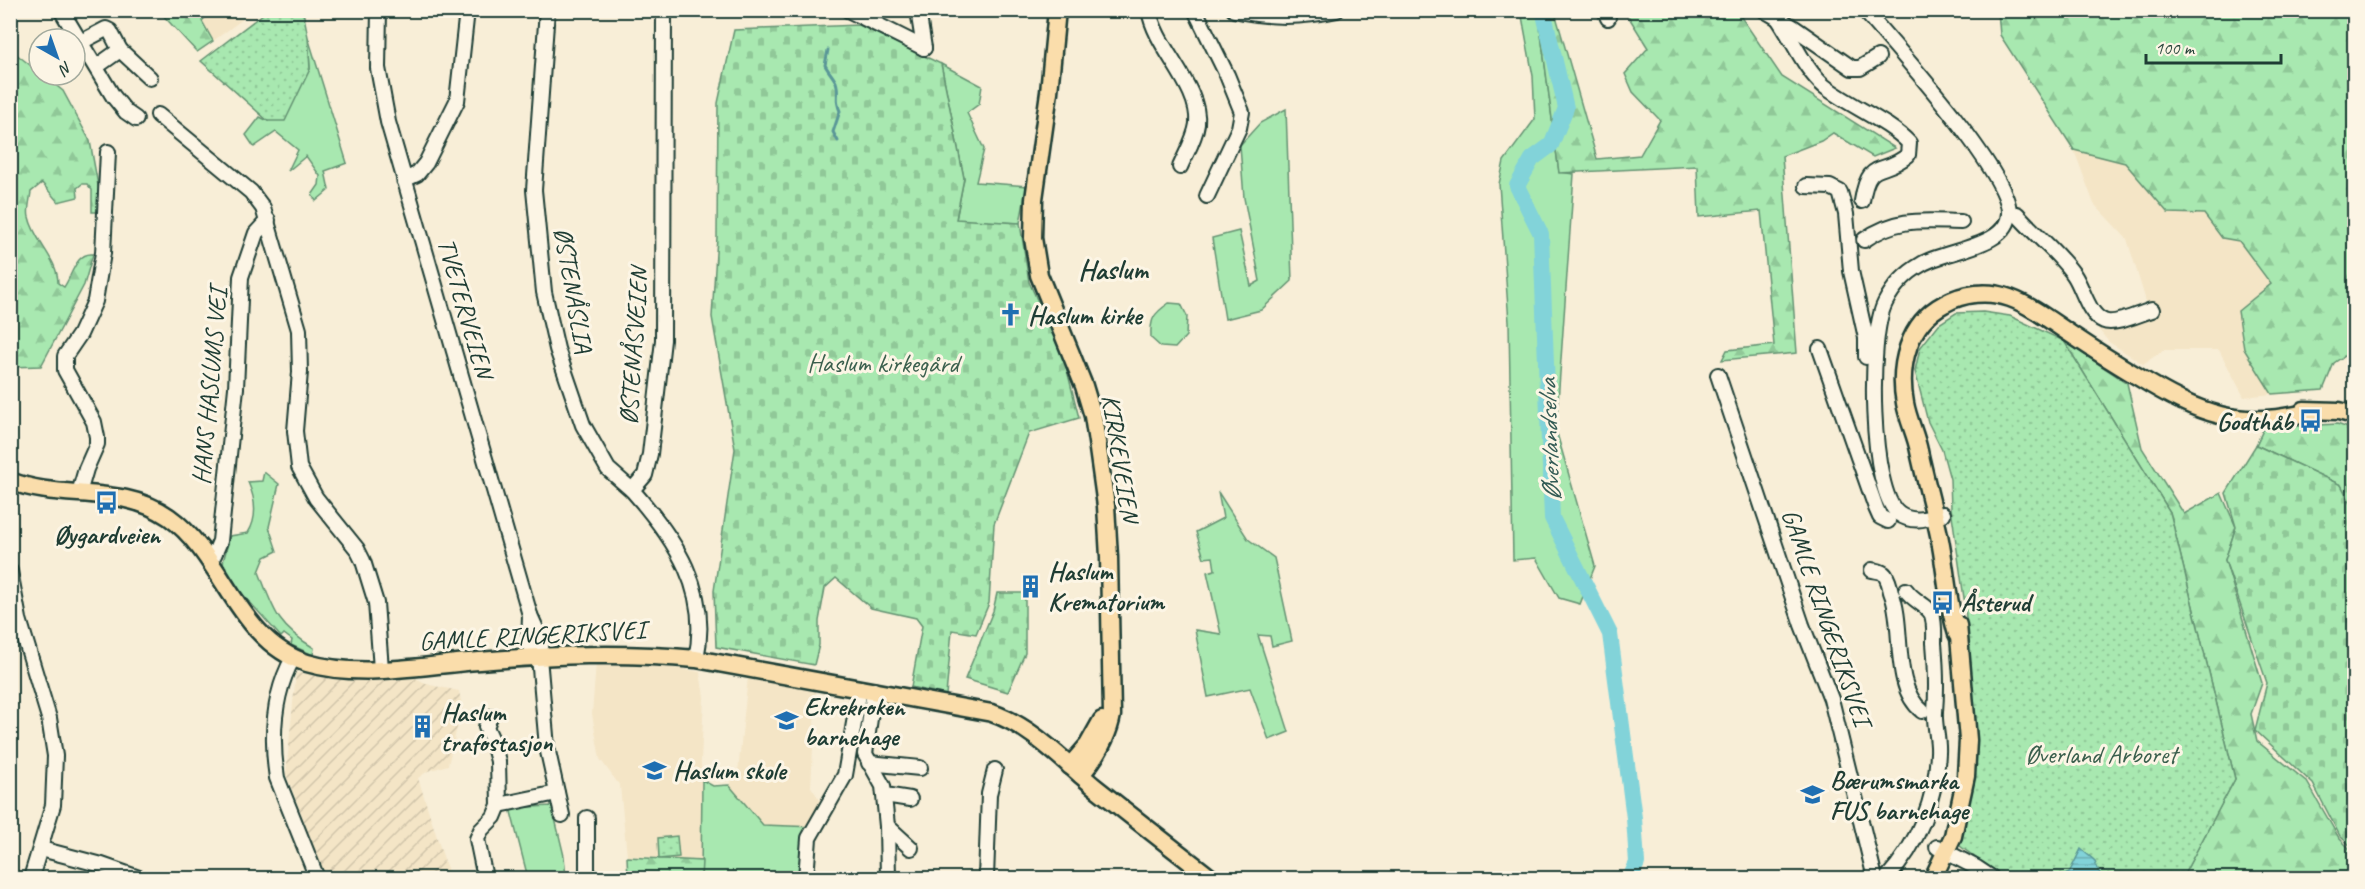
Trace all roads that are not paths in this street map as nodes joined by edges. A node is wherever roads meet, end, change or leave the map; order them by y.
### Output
1 (61, 10) edge
2 (379, 10) edge
3 (467, 10) edge
4 (547, 10) edge
5 (664, 10) edge
6 (848, 10) edge
7 (918, 10) edge
8 (1057, 10) edge
9 (1149, 10) edge
10 (1195, 10) edge
11 (1234, 10) edge
12 (1764, 10) edge
13 (1864, 10) edge
14 (1333, 11) edge
15 (1777, 17) junction
16 (72, 27) edge
17 (87, 39) edge
18 (120, 50) junction
19 (87, 52) edge
20 (1878, 57) dead end
21 (96, 67) junction
22 (150, 78) dead end
23 (158, 116) dead end
24 (136, 119) dead end
25 (108, 152) dead end
26 (1180, 167) dead end
27 (404, 180) junction
28 (1806, 186) dead end
29 (1207, 196) dead end
30 (1862, 201) dead end
31 (2018, 214) dead end
32 (268, 220) junction
33 (1961, 222) dead end
34 (1864, 240) dead end
35 (2152, 310) dead end
36 (1820, 349) dead end
37 (1866, 357) dead end
38 (1718, 375) dead end
39 (2355, 415) edge
40 (10, 482) edge
41 (632, 490) junction
42 (80, 493) junction
43 (1939, 515) junction
44 (1888, 520) dead end
45 (208, 560) junction
46 (1872, 570) dead end
47 (10, 571) edge
48 (1906, 590) dead end
49 (539, 657) junction
50 (293, 658) junction
51 (696, 659) junction
52 (381, 669) junction
53 (867, 689) junction
54 (1922, 711) dead end
55 (490, 717) dead end
56 (869, 763) junction
57 (920, 768) dead end
58 (995, 770) dead end
59 (1075, 771) junction
60 (556, 793) junction
61 (885, 795) junction
62 (910, 799) dead end
63 (499, 805) junction
64 (562, 815) dead end
65 (587, 818) dead end
66 (887, 826) junction
67 (911, 848) dead end
68 (41, 849) junction
69 (1942, 849) junction
70 (1974, 873) edge
71 (31, 879) edge
72 (139, 879) edge
73 (316, 879) edge
74 (485, 879) edge
75 (587, 879) edge
76 (806, 879) edge
77 (888, 879) edge
78 (986, 879) edge
79 (1211, 879) edge
80 (1875, 879) edge
81 (1887, 879) edge
82 (1921, 879) edge
83 (1933, 879) edge
84 (1992, 879) edge

1 - 16 street
2 - 27 street, TVETERVEIEN
3 - 27 street
4 - 41 street, ØSTENÅSLIA
5 - 41 street, ØSTENÅSVEIEN
6 - 7 street
8 - 59 main road, KIRKEVEIEN
9 - 26 street
10 - 29 street
11 - 14 street
12 - 15 street
13 - 43 street
15 - 20 street
15 - 30 street
17 - 18 street
18 - 21 street
18 - 22 street
19 - 21 street
21 - 24 street
23 - 32 street
25 - 42 street
27 - 49 street, TVETERVEIEN
28 - 37 street
31 - 35 street
32 - 45 street, HANS HASLUMS VEI
32 - 52 street
33 - 34 street
36 - 44 street
38 - 80 street, GAMLE RINGERIKSVEI
39 - 43 main road
40 - 42 main road, GAMLE RINGERIKSVEI
41 - 51 street
42 - 45 main road, GAMLE RINGERIKSVEI
43 - 69 main road
45 - 50 main road, GAMLE RINGERIKSVEI
46 - 54 street, GAMLE RINGERIKSVEI
47 - 68 street
48 - 81 street
49 - 51 main road, GAMLE RINGERIKSVEI
49 - 52 main road, GAMLE RINGERIKSVEI
49 - 60 street, TVETERVEIEN
50 - 52 main road, GAMLE RINGERIKSVEI
50 - 73 street
51 - 53 main road, GAMLE RINGERIKSVEI
53 - 56 street
53 - 59 main road, GAMLE RINGERIKSVEI
53 - 76 street
55 - 63 street
56 - 57 street
56 - 61 street
58 - 78 street
59 - 79 main road, GAMLE RINGERIKSVEI
60 - 63 street
60 - 64 street, TVETERVEIEN
61 - 62 street
61 - 66 street
63 - 74 street
65 - 75 street
66 - 67 street
66 - 77 street
68 - 71 street
68 - 72 street
69 - 70 street
69 - 82 main road
69 - 83 main road
70 - 84 street

